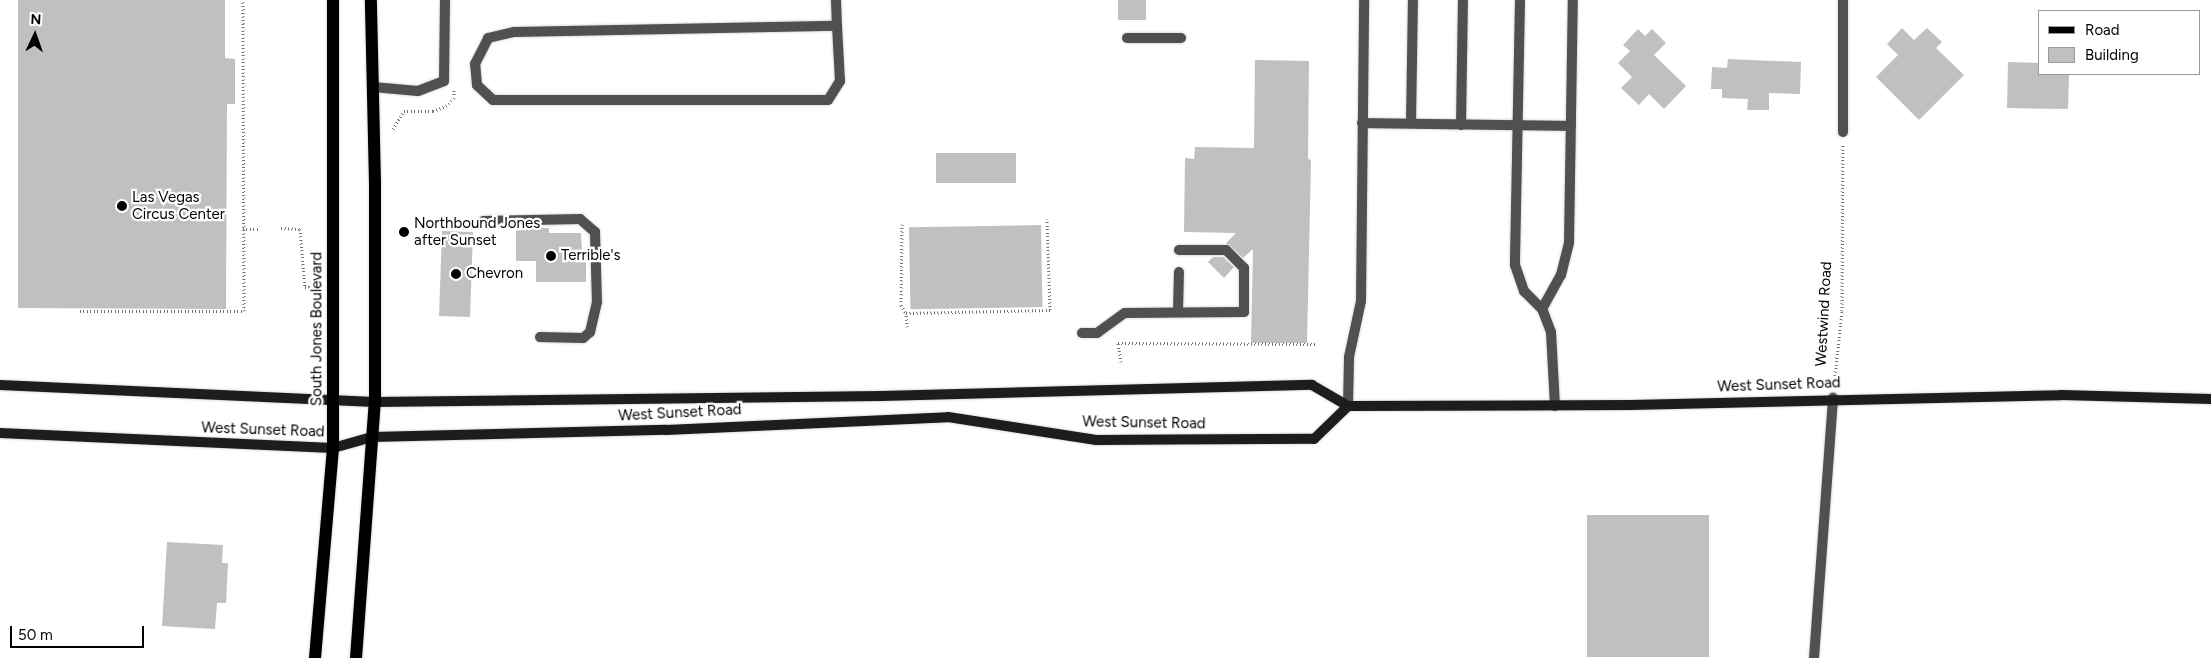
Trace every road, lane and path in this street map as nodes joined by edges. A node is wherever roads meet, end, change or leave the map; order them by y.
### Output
1 (243, 0) edge
2 (332, 0) edge
3 (371, 0) edge
4 (445, 0) edge
5 (836, 0) edge
6 (1364, 0) edge
7 (1413, 0) edge
8 (1463, 0) edge
9 (1520, 0) edge
10 (1573, 0) edge
11 (1843, 0) edge
12 (837, 26) junction
13 (1127, 38) dead end
14 (1181, 38) dead end
15 (373, 87) junction
16 (1362, 123) junction
17 (1411, 123) junction
18 (1461, 125) junction
19 (1517, 126) junction
20 (1571, 126) junction
21 (1843, 132) joint
22 (1047, 219) dead end
23 (483, 221) dead end
24 (902, 224) dead end
25 (281, 228) dead end
26 (243, 229) junction
27 (260, 229) dead end
28 (1179, 250) dead end
29 (1179, 272) dead end
30 (311, 287) dead end
31 (1542, 309) junction
32 (80, 311) dead end
33 (1178, 312) junction
34 (906, 313) junction
35 (907, 327) dead end
36 (1082, 332) dead end
37 (540, 337) dead end
38 (1316, 344) dead end
39 (1121, 362) dead end
40 (0, 384) edge
41 (1833, 398) junction
42 (2211, 398) edge
43 (333, 401) junction
44 (375, 402) junction
45 (1348, 406) junction
46 (1555, 406) junction
47 (0, 433) edge
48 (372, 437) junction
49 (332, 448) junction
50 (314, 658) edge
51 (356, 658) edge
52 (1814, 658) edge

1 - 26 path
2 - 43 main road, South Jones Boulevard
3 - 15 main road
4 - 15 street
5 - 12 street
6 - 16 street
7 - 17 street
8 - 18 street
9 - 19 street
10 - 20 street
11 - 21 street
12 - 12 street
13 - 14 street
15 - 44 main road
16 - 17 street
16 - 45 street
17 - 18 street
18 - 19 street
19 - 20 street
19 - 31 street
20 - 31 street
21 - 41 path, Westwind Road
22 - 34 path
23 - 37 street
24 - 34 path
25 - 30 path
26 - 27 path
26 - 32 path
28 - 33 street
29 - 33 street
31 - 46 street
33 - 36 street
34 - 35 path
38 - 39 path
40 - 43 main road, West Sunset Road
41 - 42 main road, West Sunset Road
41 - 46 main road, West Sunset Road
41 - 52 street
43 - 44 main road, West Sunset Road
43 - 49 main road, South Jones Boulevard
44 - 45 main road, West Sunset Road
44 - 48 main road
45 - 46 main road, West Sunset Road
45 - 48 main road, West Sunset Road
47 - 49 main road, West Sunset Road
48 - 49 main road, West Sunset Road
48 - 51 main road
49 - 50 main road, South Jones Boulevard

